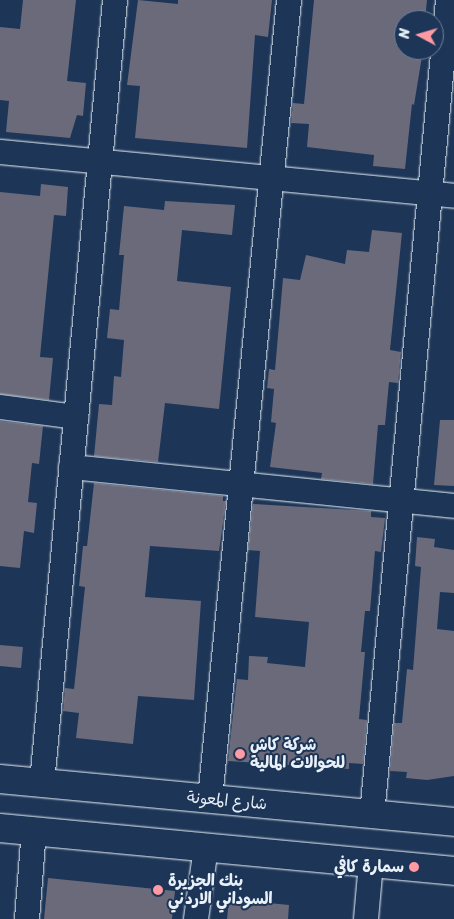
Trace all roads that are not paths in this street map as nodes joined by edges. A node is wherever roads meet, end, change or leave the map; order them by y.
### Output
1 (115, 0) edge
2 (290, 0) edge
3 (448, 0) edge
4 (0, 152) edge
5 (100, 162) junction
6 (271, 178) junction
7 (430, 194) junction
8 (454, 196) edge
9 (0, 407) edge
10 (76, 417) junction
11 (71, 467) junction
12 (239, 482) junction
13 (404, 502) junction
14 (454, 506) edge
15 (0, 779) edge
16 (42, 783) junction
17 (210, 799) junction
18 (372, 814) junction
19 (454, 822) edge
20 (0, 828) edge
21 (34, 831) junction
22 (206, 847) junction
23 (371, 863) junction
24 (454, 871) edge
25 (27, 919) edge
26 (196, 919) edge
27 (366, 919) edge

1 - 5 street
2 - 6 street
3 - 7 street
4 - 5 street
5 - 6 street
5 - 10 street
6 - 7 street
6 - 12 street
7 - 8 street
7 - 13 street
9 - 10 street
10 - 11 street
11 - 12 street
11 - 16 street
12 - 13 street
12 - 17 street
13 - 14 street
13 - 18 street
15 - 16 highway, شارع المعونة
16 - 17 highway, شارع المعونة
17 - 18 highway, شارع المعونة
18 - 19 highway, شارع المعونة
20 - 21 highway
21 - 22 highway
21 - 25 street
22 - 23 highway
22 - 26 street
23 - 24 highway
23 - 27 street

